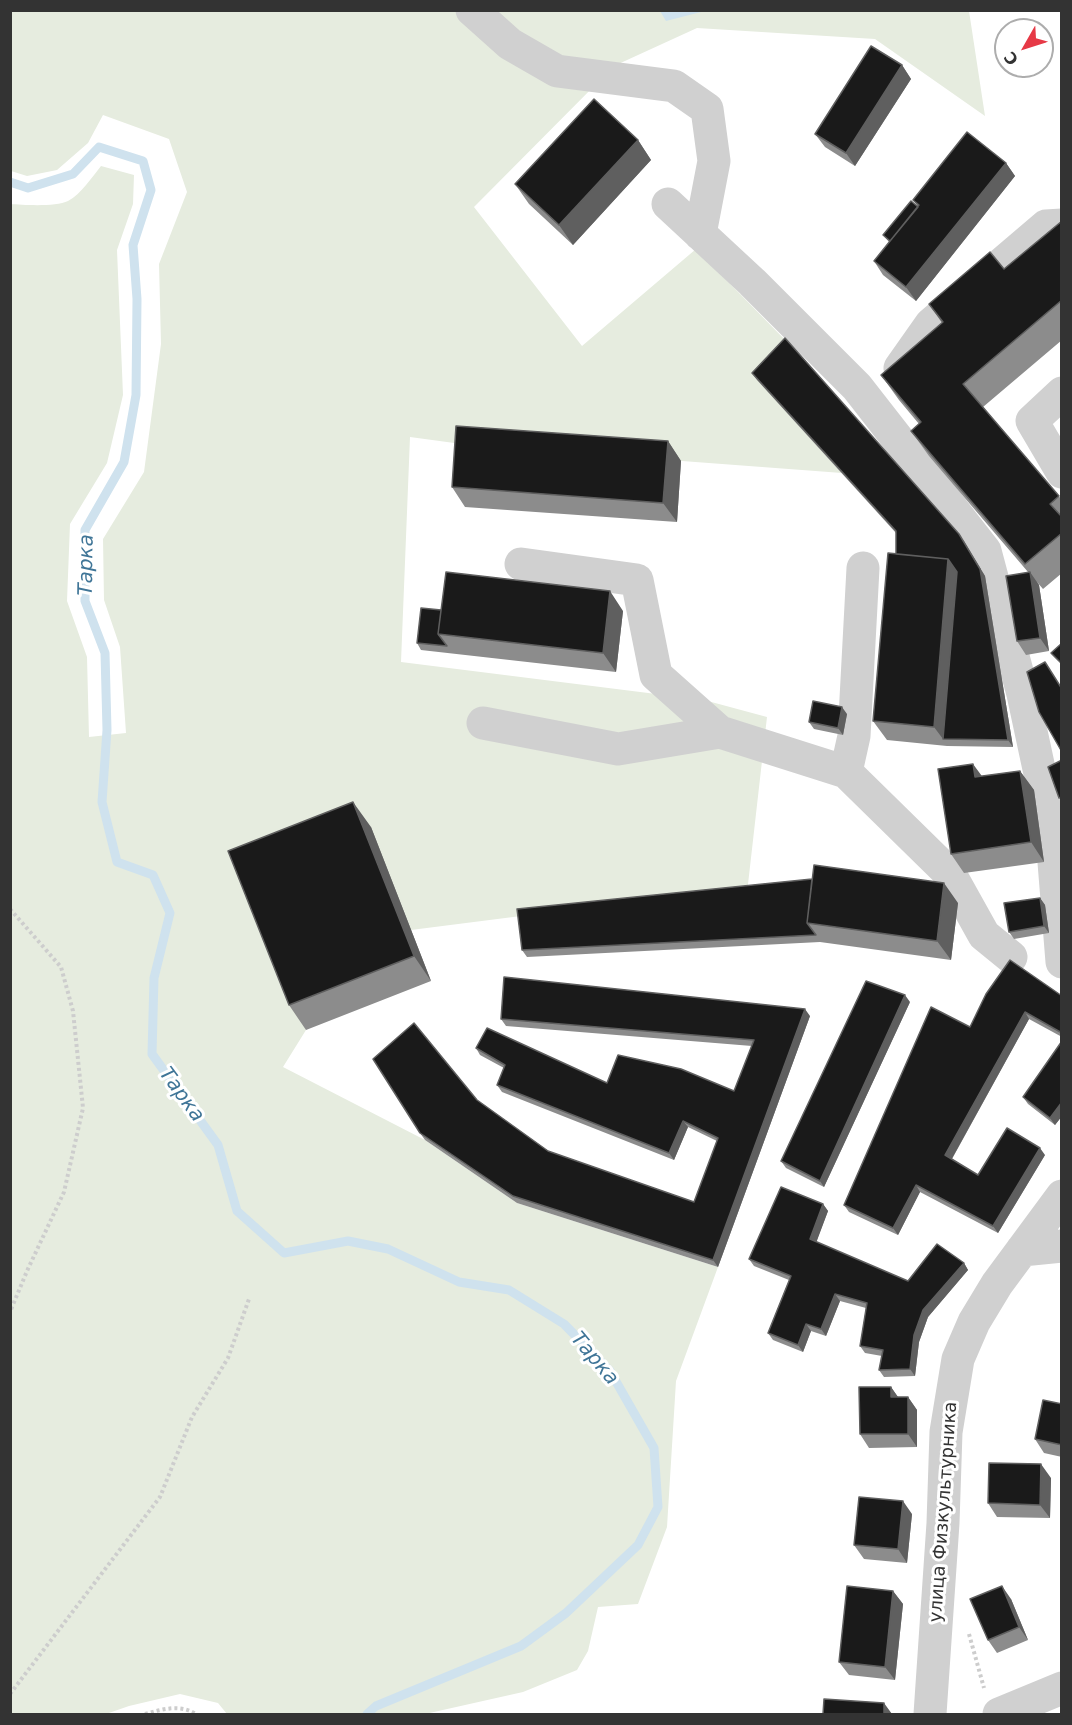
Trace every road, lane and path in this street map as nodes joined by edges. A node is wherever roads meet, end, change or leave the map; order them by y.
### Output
1 (472, 10) edge
2 (668, 204) dead end
3 (1062, 225) edge
4 (700, 234) junction
5 (900, 368) edge
6 (1062, 393) edge
7 (1062, 472) edge
8 (521, 564) dead end
9 (863, 568) dead end
10 (483, 723) dead end
11 (720, 732) junction
12 (846, 772) junction
13 (10, 909) edge
14 (1011, 957) dead end
15 (1062, 962) edge
16 (1062, 1196) edge
17 (1062, 1246) edge
18 (1022, 1251) junction
19 (249, 1299) dead end
20 (10, 1312) edge
21 (967, 1626) dead end
22 (1062, 1688) edge
23 (10, 1694) edge
24 (992, 1703) edge
25 (146, 1714) edge
26 (196, 1714) edge
27 (930, 1714) edge

1 - 4 street
2 - 4 street
3 - 5 street
4 - 15 street
6 - 7 street
8 - 11 street
9 - 12 street
10 - 11 street
11 - 12 street
12 - 14 street
13 - 20 path
16 - 18 street, улица Физкультурника
17 - 18 street
18 - 27 street, улица Физкультурника
19 - 23 path
21 - 24 path
22 - 24 street
25 - 26 path

